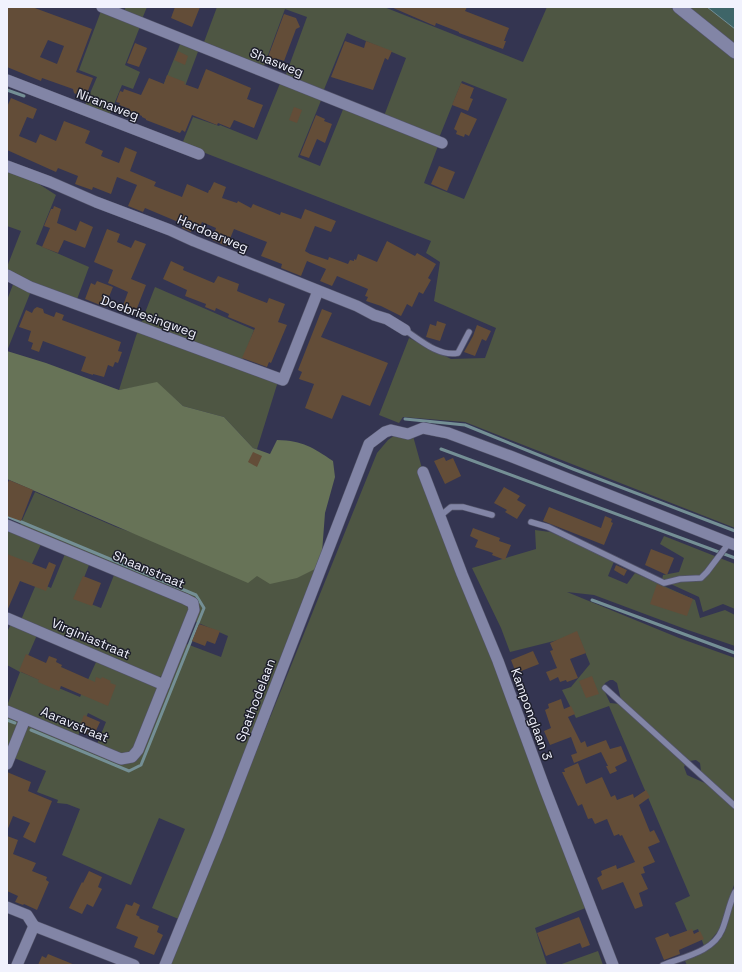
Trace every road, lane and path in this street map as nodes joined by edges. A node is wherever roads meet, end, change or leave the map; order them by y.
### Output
1 (102, 7) edge
2 (679, 7) edge
3 (735, 52) edge
4 (7, 80) edge
5 (442, 143) dead end
6 (199, 154) dead end
7 (7, 166) edge
8 (7, 275) edge
9 (318, 291) junction
10 (405, 330) joint
11 (469, 332) dead end
12 (423, 472) dead end
13 (492, 515) dead end
14 (440, 516) junction
15 (531, 522) dead end
16 (7, 525) edge
17 (732, 544) edge
18 (7, 618) edge
19 (164, 685) junction
20 (605, 688) dead end
21 (7, 711) edge
22 (25, 719) junction
23 (132, 757) joint
24 (7, 764) edge
25 (735, 806) edge
26 (735, 892) edge
27 (7, 907) edge
28 (34, 926) junction
29 (17, 965) edge
30 (134, 965) edge
31 (166, 965) edge
32 (613, 965) edge
33 (663, 965) edge

1 - 5 street, Shasweg
2 - 3 street
4 - 6 street, Niranaweg
7 - 9 street, Hardoarweg
8 - 9 street, Doebriesingweg
9 - 10 street, Hardoarweg
10 - 11 lane
12 - 14 street, Kamponglaan 3
13 - 14 lane
14 - 32 street, Kamponglaan 3
15 - 17 lane
16 - 19 street, Shaanstraat
17 - 31 street, Spathodelaan
18 - 19 street, Virginiastraat
19 - 23 street, Shaanstraat
20 - 25 lane
21 - 22 street, Aaravstraat
22 - 23 street, Aaravstraat
22 - 24 street
26 - 33 lane
27 - 28 street
28 - 29 street
28 - 30 street

